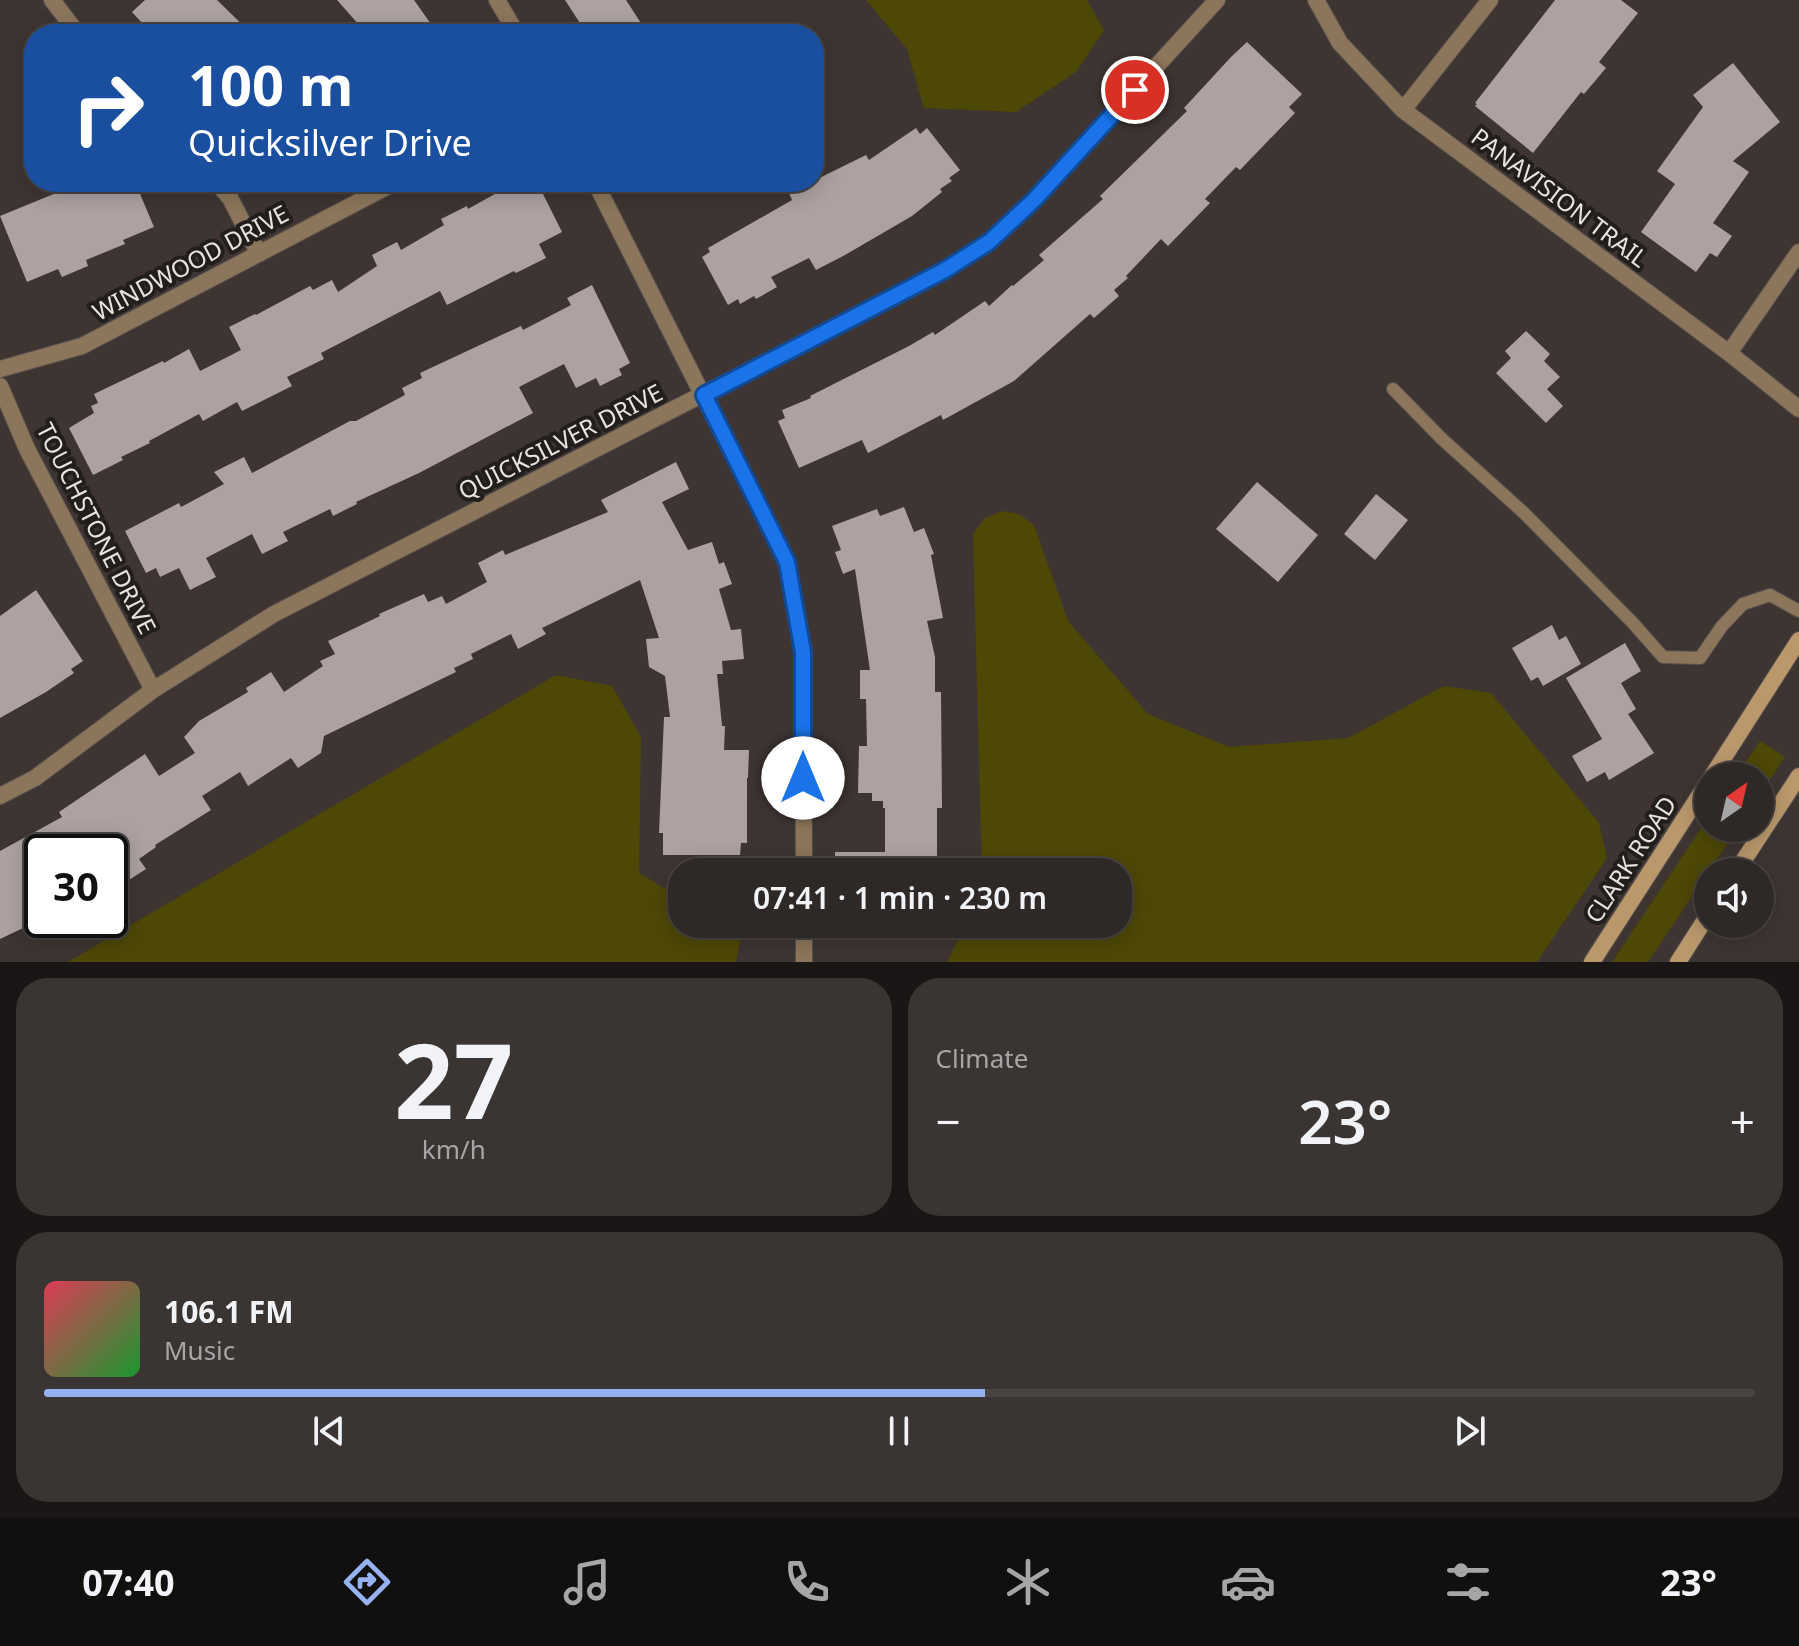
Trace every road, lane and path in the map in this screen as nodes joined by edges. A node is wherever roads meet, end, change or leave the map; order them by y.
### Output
1 (52, 0) edge
2 (497, 0) edge
3 (1217, 0) edge
4 (1316, 0) edge
5 (1490, 0) edge
6 (70, 24) edge
7 (511, 24) edge
8 (1403, 110) junction
9 (225, 192) edge
10 (377, 192) edge
11 (600, 192) edge
12 (1799, 252) edge
13 (259, 254) junction
14 (1729, 353) junction
15 (0, 369) edge
16 (0, 386) edge
17 (1393, 389) dead end
18 (704, 395) junction
19 (1799, 409) edge
20 (1799, 611) edge
21 (1799, 640) edge
22 (153, 690) junction
23 (1721, 762) edge
24 (1799, 776) edge
25 (0, 796) edge
26 (1694, 804) edge
27 (804, 858) edge
28 (1745, 858) edge
29 (1694, 937) edge
30 (804, 938) edge
31 (804, 962) edge
32 (1592, 962) edge
33 (1678, 962) edge

1 - 6 street
2 - 7 street
3 - 18 street, QUICKSILVER DRIVE
4 - 8 street, PANAVISION TRAIL
5 - 8 street
8 - 14 street, PANAVISION TRAIL
9 - 13 street
10 - 13 street, WINDWOOD DRIVE
11 - 18 street
12 - 14 street
13 - 15 street, WINDWOOD DRIVE
14 - 19 street, PANAVISION TRAIL
16 - 22 street, TOUCHSTONE DRIVE
17 - 20 lane
18 - 22 street, QUICKSILVER DRIVE
18 - 27 street
21 - 23 main road
22 - 25 street, QUICKSILVER DRIVE
24 - 28 main road
26 - 32 main road, CLARK ROAD
29 - 33 main road
30 - 31 street

